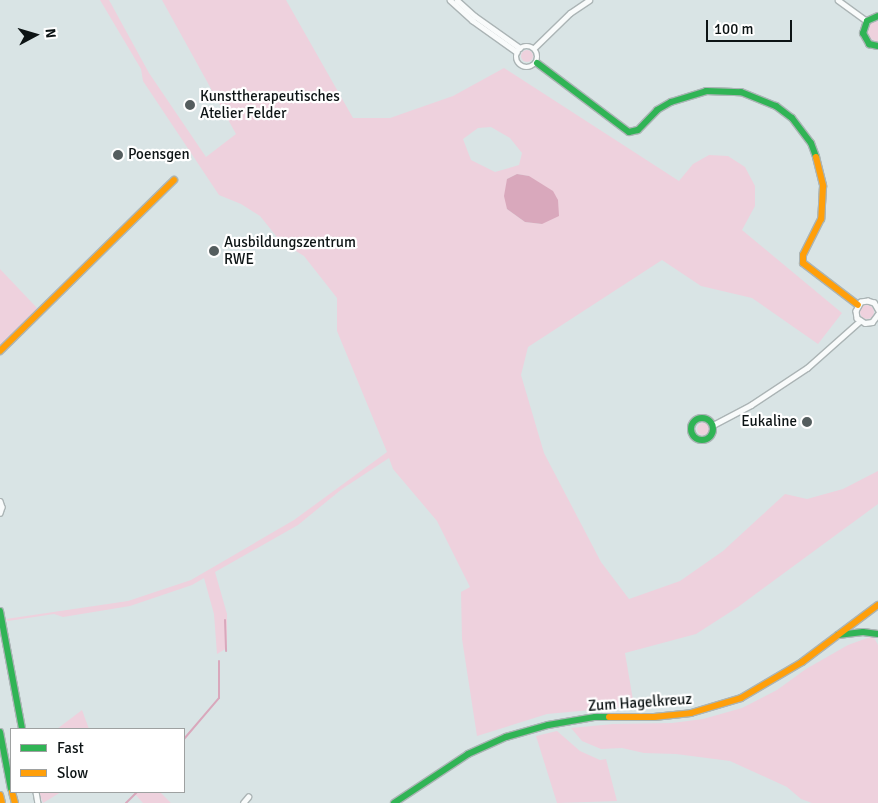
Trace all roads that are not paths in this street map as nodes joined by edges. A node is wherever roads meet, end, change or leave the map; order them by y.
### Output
1 (450, 0) edge
2 (457, 0) edge
3 (589, 0) edge
4 (838, 0) edge
5 (878, 16) edge
6 (867, 21) junction
7 (878, 46) edge
8 (534, 48) junction
9 (518, 50) junction
10 (537, 63) junction
11 (174, 180) dead end
12 (878, 298) edge
13 (874, 303) junction
14 (858, 305) junction
15 (878, 314) edge
16 (860, 321) junction
17 (872, 322) junction
18 (878, 326) edge
19 (0, 351) edge
20 (713, 425) dead end
21 (0, 501) edge
22 (0, 513) edge
23 (878, 606) edge
24 (0, 611) edge
25 (878, 634) edge
26 (837, 635) junction
27 (22, 728) edge
28 (0, 732) edge
29 (10, 780) edge
30 (0, 796) edge
31 (248, 797) dead end
32 (2, 803) edge
33 (243, 803) edge
34 (394, 803) edge

1 - 9 street
2 - 9 street
3 - 8 street
4 - 6 street
5 - 6 main road
6 - 7 main road
8 - 9 street
8 - 10 street
9 - 10 street
10 - 14 main road
11 - 19 main road
12 - 13 street
13 - 14 street
13 - 15 street
14 - 16 street
15 - 17 street
16 - 17 street
16 - 20 street
17 - 18 street
21 - 22 street
23 - 26 main road, Zum Hagelkreuz
24 - 27 main road
25 - 26 main road
26 - 34 main road, Zum Hagelkreuz
28 - 29 main road
30 - 32 main road
31 - 33 street

